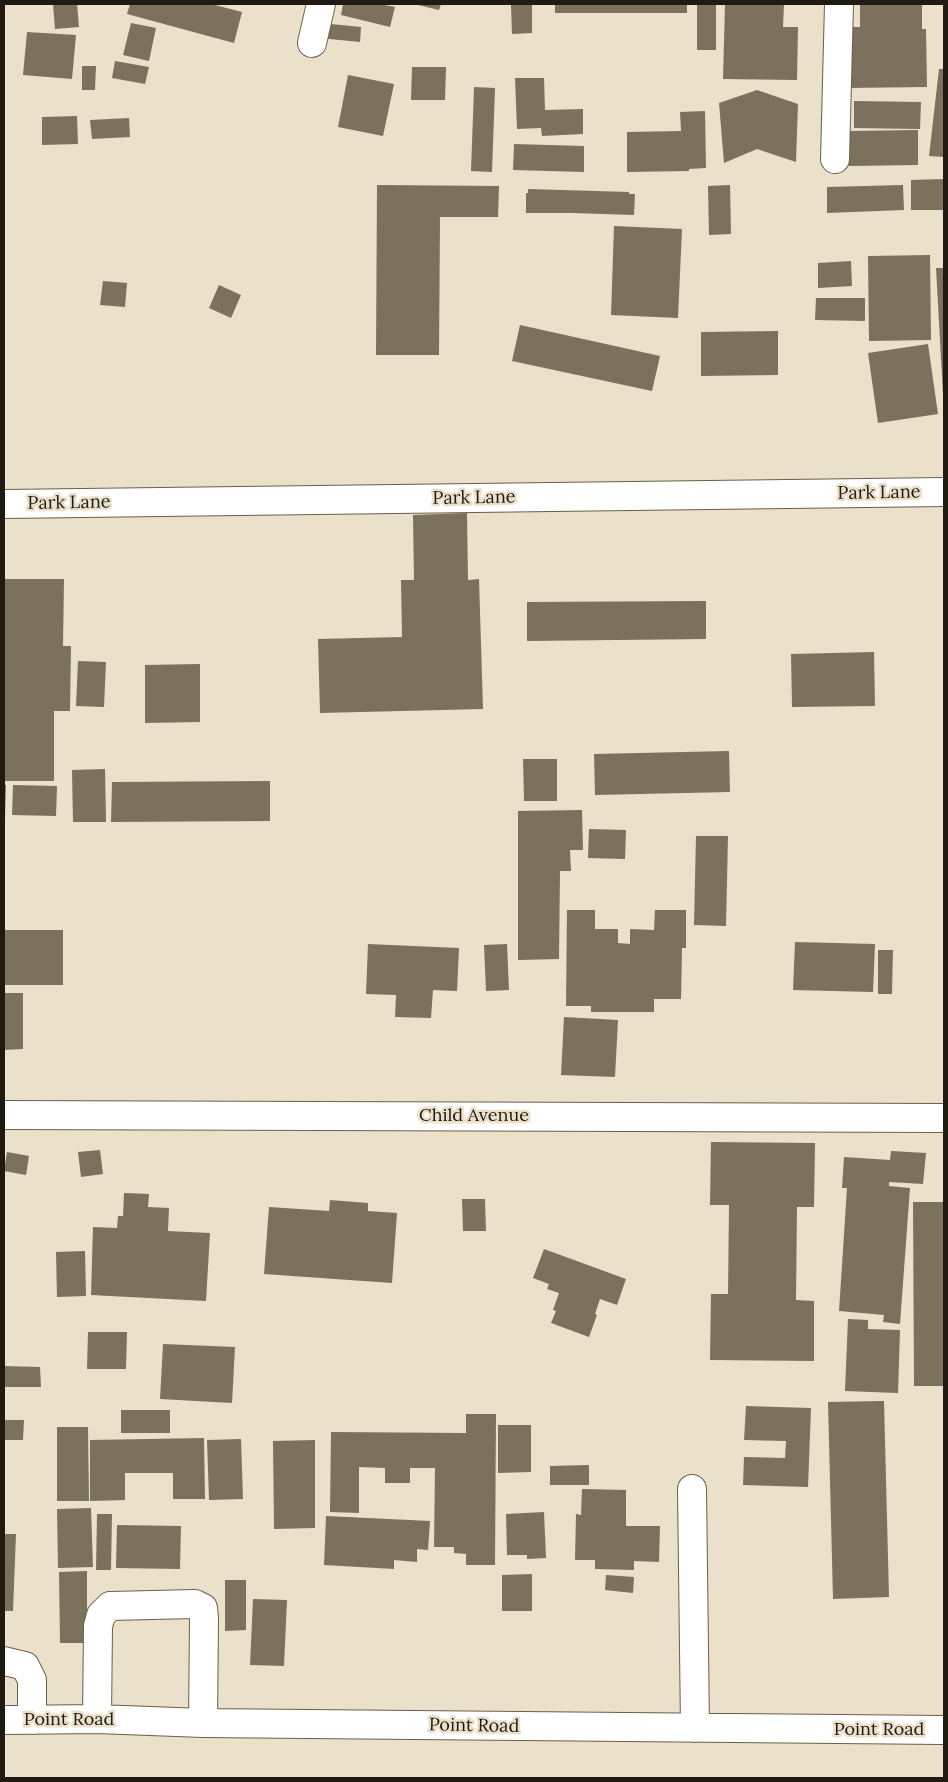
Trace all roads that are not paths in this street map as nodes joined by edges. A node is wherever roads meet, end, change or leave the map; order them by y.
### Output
1 (321, 4) edge
2 (839, 4) edge
3 (312, 43) dead end
4 (835, 159) dead end
5 (944, 492) edge
6 (4, 504) edge
7 (4, 1115) edge
8 (944, 1118) edge
9 (692, 1489) dead end
10 (4, 1661) edge
11 (97, 1719) junction
12 (4, 1720) edge
13 (32, 1720) junction
14 (204, 1723) junction
15 (695, 1728) junction
16 (944, 1730) edge

1 - 3 street
2 - 4 street
5 - 6 street, Park Lane
7 - 8 street, Child Avenue
9 - 15 street
10 - 13 street
11 - 13 street, Point Road
11 - 14 street, Point Road
11 - 14 street
12 - 13 street, Point Road
14 - 15 street, Point Road
15 - 16 street, Point Road

